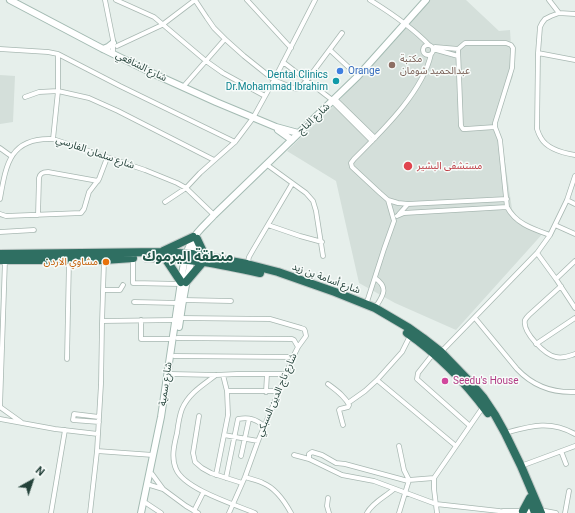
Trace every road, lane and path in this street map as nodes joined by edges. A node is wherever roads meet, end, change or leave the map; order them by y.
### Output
1 (10, 0) edge
2 (105, 0) edge
3 (116, 0) edge
4 (195, 0) edge
5 (247, 0) edge
6 (315, 0) edge
7 (370, 0) edge
8 (426, 0) edge
9 (550, 0) edge
10 (559, 14) junction
11 (575, 14) edge
12 (162, 24) junction
13 (405, 24) junction
14 (342, 33) dead end
15 (225, 39) junction
16 (114, 43) junction
17 (430, 47) junction
18 (103, 48) junction
19 (291, 48) junction
20 (0, 49) edge
21 (458, 49) junction
22 (330, 50) junction
23 (538, 53) junction
24 (58, 54) junction
25 (431, 54) junction
26 (116, 55) junction
27 (458, 56) junction
28 (575, 60) edge
29 (206, 61) junction
30 (283, 62) junction
31 (358, 76) junction
32 (274, 80) junction
33 (307, 80) junction
34 (183, 87) junction
35 (58, 91) junction
36 (265, 96) junction
37 (26, 97) dead end
38 (333, 100) junction
39 (253, 118) junction
40 (495, 127) junction
41 (278, 129) junction
42 (298, 133) junction
43 (53, 139) junction
44 (373, 139) junction
45 (292, 140) junction
46 (234, 142) junction
47 (0, 148) edge
48 (282, 149) junction
49 (11, 156) junction
50 (575, 156) edge
51 (107, 158) junction
52 (214, 160) junction
53 (266, 164) junction
54 (575, 176) edge
55 (98, 181) junction
56 (292, 184) junction
57 (186, 188) junction
58 (0, 199) edge
59 (507, 199) junction
60 (388, 200) junction
61 (567, 200) junction
62 (165, 202) dead end
63 (408, 204) junction
64 (575, 204) edge
65 (508, 207) junction
66 (0, 214) edge
67 (38, 215) junction
68 (214, 215) junction
69 (397, 216) junction
70 (394, 221) junction
71 (268, 224) junction
72 (555, 225) junction
73 (34, 230) dead end
74 (0, 232) edge
75 (575, 234) edge
76 (550, 235) junction
77 (196, 236) junction
78 (322, 242) junction
79 (537, 253) junction
80 (163, 255) junction
81 (323, 256) dead end
82 (189, 257) junction
83 (2, 258) edge
84 (133, 258) junction
85 (204, 259) junction
86 (69, 260) junction
87 (104, 260) junction
88 (575, 262) edge
89 (247, 267) junction
90 (375, 278) junction
91 (556, 279) junction
92 (182, 283) junction
93 (122, 285) dead end
94 (561, 286) junction
95 (104, 290) junction
96 (231, 301) dead end
97 (134, 302) dead end
98 (180, 302) junction
99 (366, 305) junction
100 (574, 305) edge
101 (375, 308) junction
102 (474, 318) junction
103 (575, 318) edge
104 (178, 319) junction
105 (141, 320) junction
106 (102, 321) junction
107 (410, 336) junction
108 (175, 338) junction
109 (536, 344) junction
110 (298, 347) junction
111 (437, 353) junction
112 (575, 354) edge
113 (174, 356) junction
114 (293, 356) junction
115 (67, 359) dead end
116 (171, 374) junction
117 (267, 374) junction
118 (285, 374) junction
119 (216, 375) junction
120 (223, 375) junction
121 (377, 380) junction
122 (328, 384) dead end
123 (279, 391) junction
124 (227, 392) junction
125 (266, 392) junction
126 (575, 392) edge
127 (348, 402) junction
128 (0, 407) edge
129 (483, 407) junction
130 (200, 416) dead end
131 (99, 417) junction
132 (0, 419) edge
133 (249, 419) junction
134 (99, 422) junction
135 (23, 424) junction
136 (343, 425) dead end
137 (264, 426) junction
138 (470, 426) junction
139 (65, 430) junction
140 (505, 433) junction
141 (98, 434) junction
142 (575, 434) edge
143 (224, 435) junction
144 (234, 437) junction
145 (245, 439) junction
146 (258, 441) junction
147 (399, 446) dead end
148 (456, 446) junction
149 (575, 446) edge
150 (97, 451) junction
151 (561, 451) junction
152 (153, 455) junction
153 (294, 455) dead end
154 (241, 456) dead end
155 (308, 458) junction
156 (566, 464) dead end
157 (521, 466) junction
158 (152, 474) junction
159 (216, 475) junction
160 (244, 477) junction
161 (226, 478) junction
162 (434, 478) junction
163 (409, 481) junction
164 (242, 483) junction
165 (150, 485) junction
166 (163, 489) junction
167 (394, 489) junction
168 (569, 491) dead end
169 (203, 493) junction
170 (406, 493) junction
171 (328, 498) dead end
172 (530, 498) junction
173 (146, 503) junction
174 (233, 504) junction
175 (436, 504) junction
176 (499, 511) junction
177 (523, 511) junction
178 (196, 512) edge
179 (541, 512) edge
180 (51, 513) edge
181 (90, 513) edge
182 (140, 513) edge
183 (144, 513) edge
184 (161, 513) edge
185 (229, 513) edge
186 (255, 513) edge
187 (291, 513) edge
188 (329, 513) edge
189 (367, 513) edge
190 (399, 513) edge
191 (437, 513) edge
192 (507, 513) edge
193 (556, 513) edge
194 (565, 513) edge

1 - 18 street, شارع الشافعي
2 - 16 street
3 - 12 street
4 - 12 street
4 - 15 street
5 - 19 street
6 - 19 street
7 - 13 street
8 - 13 street, شارع التاج
9 - 10 street
10 - 11 street
10 - 23 street
12 - 16 street
12 - 29 street
13 - 17 street
13 - 31 street, شارع التاج
14 - 22 street
15 - 29 street
15 - 32 street
16 - 18 street
16 - 26 street
17 - 21 street
17 - 25 street
17 - 25 street
17 - 27 street
18 - 26 street, شارع الشافعي
19 - 30 street
20 - 24 street
21 - 27 street
21 - 40 street
22 - 31 street
22 - 33 street
23 - 28 street
23 - 50 street
24 - 35 street
24 - 46 street
25 - 44 street
26 - 34 street, شارع الشافعي
27 - 40 street
29 - 34 street
29 - 36 street
30 - 32 street
30 - 33 street
31 - 38 street, شارع التاج
32 - 33 street
32 - 36 street
33 - 38 street
34 - 39 street, شارع الشافعي
35 - 37 street
35 - 43 street
35 - 52 street
36 - 39 street
38 - 42 street, شارع التاج
38 - 44 street
39 - 41 street, شارع الشافعي
39 - 46 street
40 - 59 street
41 - 42 street, شارع الشافعي
41 - 45 street, شارع الشافعي
41 - 48 street
42 - 45 street, شارع التاج
43 - 49 street, شارع سلمان الفارسي
43 - 51 street, شارع سلمان الفارسي
44 - 60 street
45 - 48 street, شارع التاج
46 - 52 street
47 - 49 street
48 - 53 street, شارع التاج
49 - 58 street
51 - 55 street
51 - 57 street, شارع سلمان الفارسي
52 - 57 street
53 - 56 street
53 - 68 street, شارع التاج
54 - 61 street
55 - 67 street
55 - 67 street
56 - 71 street
56 - 78 street
57 - 62 street
57 - 68 street, شارع سلمان الفارسي
59 - 63 street
59 - 65 street
60 - 63 street
60 - 70 street
61 - 64 street
61 - 72 street
63 - 69 street
65 - 69 street
65 - 76 street
66 - 67 street
68 - 77 street, شارع التاج
69 - 70 street
70 - 90 street
71 - 78 street
71 - 89 street
72 - 75 street
72 - 76 street
73 - 74 street
76 - 79 street
77 - 80 highway
77 - 82 street, شارع التاج
77 - 85 highway
78 - 81 street
79 - 91 street
79 - 102 street
80 - 82 highway, شارع أسامة بن زيد
80 - 83 highway, شارع أسامة بن زيد
80 - 84 highway, شارع أسامة بن زيد
80 - 92 highway
82 - 85 highway, شارع أسامة بن زيد
82 - 92 street, شارع سمية
83 - 86 highway, شارع أسامة بن زيد
83 - 128 street
84 - 87 highway, شارع أسامة بن زيد
84 - 92 street
85 - 89 highway, شارع أسامة بن زيد
85 - 92 highway
86 - 87 highway, شارع أسامة بن زيد
86 - 115 street
87 - 95 street
88 - 91 street
89 - 99 highway, شارع أسامة بن زيد
89 - 107 highway, شارع أسامة بن زيد
90 - 99 street
90 - 101 street
91 - 94 street
92 - 98 street, شارع سمية
93 - 95 street
94 - 100 street
94 - 109 street
95 - 106 street
96 - 98 street
97 - 98 street
98 - 104 street, شارع سمية
99 - 101 highway, شارع أسامة بن زيد
101 - 111 highway, شارع أسامة بن زيد
102 - 111 street
102 - 126 street
103 - 109 street
104 - 105 street
104 - 108 street, شارع سمية
104 - 110 street, شارع تاج الدين السبكي
105 - 106 street
105 - 108 street
106 - 131 street
107 - 111 highway, شارع أسامة بن زيد
107 - 121 street
108 - 110 street
108 - 113 street, شارع سمية
108 - 152 street, شارع سمية
109 - 112 street
110 - 114 street, شارع تاج الدين السبكي
111 - 129 highway, شارع أسامة بن زيد
111 - 138 street
111 - 140 highway, شارع أسامة بن زيد
113 - 114 street
113 - 116 street, شارع سمية
114 - 118 street, شارع تاج الدين السبكي
116 - 119 street
116 - 158 street, شارع سمية
117 - 118 street
117 - 120 street
117 - 125 street
118 - 123 street, شارع تاج الدين السبكي
119 - 120 street
119 - 169 street
120 - 124 street
121 - 127 street
121 - 148 street
122 - 127 street
123 - 125 street
123 - 137 street, شارع تاج الدين السبكي
124 - 125 street
124 - 143 street
127 - 136 street
128 - 135 street
129 - 138 street
129 - 172 highway, شارع أسامة بن زيد
130 - 159 street
131 - 134 street
131 - 134 street
132 - 135 street
133 - 137 street
133 - 144 street
133 - 145 street
134 - 141 street
135 - 139 street
137 - 146 street, شارع تاج الدين السبكي
138 - 148 street
139 - 141 street
139 - 180 street
140 - 142 street
140 - 157 highway, شارع أسامة بن زيد
141 - 150 street
143 - 144 street
143 - 159 street
144 - 145 street
144 - 161 street
145 - 146 street
145 - 154 street
146 - 160 street, شارع تاج الدين السبكي
147 - 163 street
148 - 162 street
149 - 151 street
150 - 152 street
150 - 181 street
151 - 156 street
151 - 157 street
152 - 182 street, شارع سمية
153 - 155 street
155 - 163 street
155 - 167 street
157 - 179 highway, شارع أسامة بن زيد
158 - 165 street, شارع سمية
158 - 166 street
159 - 161 street
160 - 164 street, شارع تاج الدين السبكي
160 - 187 street
161 - 164 street
162 - 163 street
162 - 175 street
163 - 170 street
164 - 174 street, شارع تاج الدين السبكي
165 - 166 street
165 - 173 street, شارع سمية
166 - 178 street
167 - 170 street
167 - 189 street
168 - 194 street
169 - 174 street
169 - 178 street
170 - 175 street
170 - 190 street
171 - 188 street
172 - 177 highway
172 - 179 highway, شارع أسامة بن زيد
173 - 183 street, شارع سمية
173 - 184 street
174 - 185 street, شارع تاج الدين السبكي
174 - 186 street
175 - 176 street
175 - 191 street
176 - 177 street
176 - 192 street
177 - 179 street
179 - 193 street

